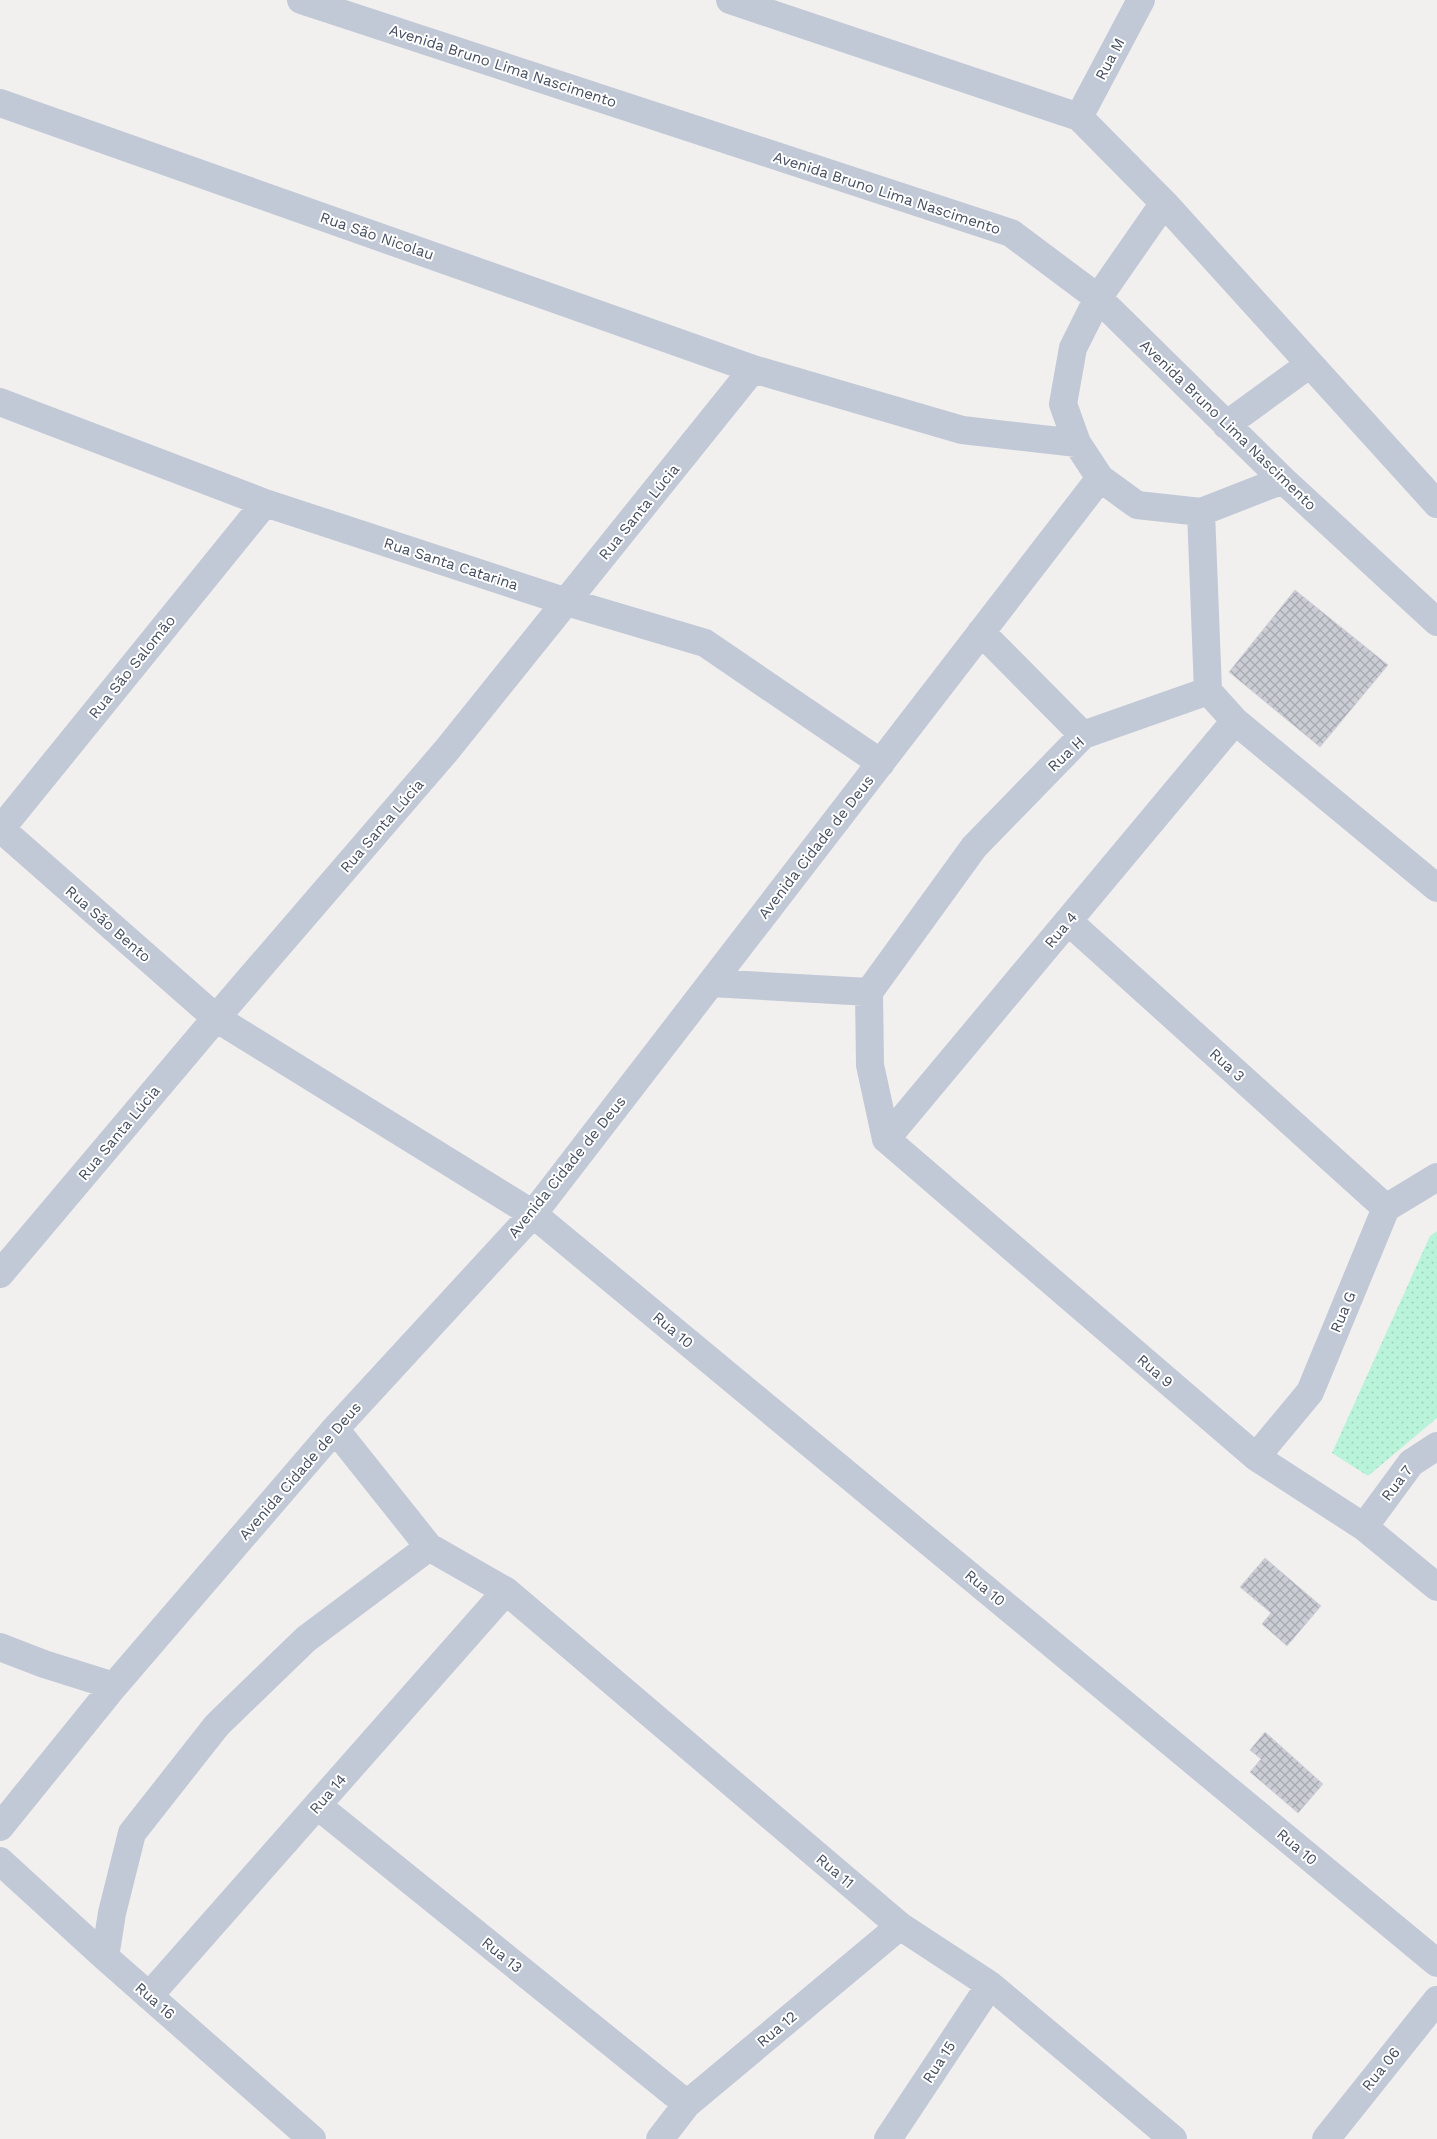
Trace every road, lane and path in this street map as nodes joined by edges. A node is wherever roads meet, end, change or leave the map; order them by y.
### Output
1 (301, 0) edge
2 (730, 0) edge
3 (1141, 0) edge
4 (0, 103) edge
5 (1079, 117) junction
6 (1164, 203) junction
7 (1098, 298) junction
8 (1310, 364) junction
9 (753, 368) junction
10 (0, 402) edge
11 (1226, 425) junction
12 (1077, 443) junction
13 (1100, 478) junction
14 (1283, 480) junction
15 (264, 503) junction
16 (1437, 504) edge
17 (1201, 512) junction
18 (568, 602) junction
19 (1437, 622) edge
20 (982, 632) junction
21 (1208, 691) junction
22 (1235, 720) junction
23 (1083, 736) junction
24 (881, 763) junction
25 (0, 830) edge
26 (1437, 888) edge
27 (1068, 921) junction
28 (711, 984) junction
29 (869, 992) junction
30 (216, 1018) junction
31 (886, 1139) junction
32 (1437, 1177) edge
33 (1386, 1208) junction
34 (533, 1214) junction
35 (0, 1274) edge
36 (335, 1429) junction
37 (1437, 1446) edge
38 (1256, 1458) junction
39 (1364, 1527) junction
40 (429, 1547) junction
41 (1437, 1587) edge
42 (506, 1592) junction
43 (0, 1647) edge
44 (114, 1686) junction
45 (318, 1806) junction
46 (0, 1827) edge
47 (0, 1861) edge
48 (900, 1926) junction
49 (105, 1957) junction
50 (1437, 1963) edge
51 (990, 1984) junction
52 (149, 1996) junction
53 (1437, 2000) edge
54 (687, 2104) junction
55 (312, 2139) edge
56 (660, 2139) edge
57 (888, 2139) edge
58 (1173, 2139) edge
59 (1326, 2139) edge

1 - 7 street, Avenida Bruno Lima Nascimento
2 - 5 street
3 - 5 street, Rua M
4 - 9 street, Rua São Nicolau
5 - 6 street
6 - 7 street
6 - 8 street
7 - 11 street, Avenida Bruno Lima Nascimento
7 - 12 street
8 - 11 street
8 - 16 street
9 - 12 street, Rua São Nicolau
9 - 18 street, Rua Santa Lúcia
10 - 15 street, Rua Santa Catarina
11 - 14 street, Avenida Bruno Lima Nascimento
12 - 13 street
13 - 17 street
13 - 20 street, Avenida Cidade de Deus
14 - 17 street
14 - 19 street, Avenida Bruno Lima Nascimento
15 - 18 street, Rua Santa Catarina
15 - 25 street, Rua São Salomão
17 - 21 street
18 - 24 street, Rua Santa Catarina
18 - 30 street, Rua Santa Lúcia
20 - 23 street
20 - 24 street, Avenida Cidade de Deus
21 - 22 street
21 - 23 street, Rua H
22 - 26 street
22 - 27 street, Rua 4
23 - 29 street, Rua H
24 - 28 street, Avenida Cidade de Deus
25 - 30 street, Rua São Bento
27 - 31 street, Rua 4
27 - 33 street, Rua 3
28 - 29 street
28 - 34 street, Avenida Cidade de Deus
29 - 31 street
30 - 34 street, Rua São Bento
30 - 35 street, Rua Santa Lúcia
31 - 38 street, Rua 9
32 - 33 street
33 - 38 street, Rua G
34 - 36 street, Avenida Cidade de Deus
34 - 50 street, Rua 10
36 - 40 street
36 - 44 street, Avenida Cidade de Deus
37 - 39 street, Rua 7
38 - 39 street, Rua 9
39 - 41 street, Rua 9
40 - 42 street, Rua 11
40 - 49 street
42 - 45 street, Rua 14
42 - 48 street, Rua 11
43 - 44 street
44 - 46 street, Avenida Cidade de Deus
45 - 52 street, Rua 14
45 - 54 street, Rua 13
47 - 49 street, Rua 16
48 - 51 street, Rua 11
48 - 54 street, Rua 12
49 - 52 street, Rua 16
51 - 57 street, Rua 15
51 - 58 street, Rua 11
52 - 55 street, Rua 16
53 - 59 street, Rua 06
54 - 56 street, Rua 12

